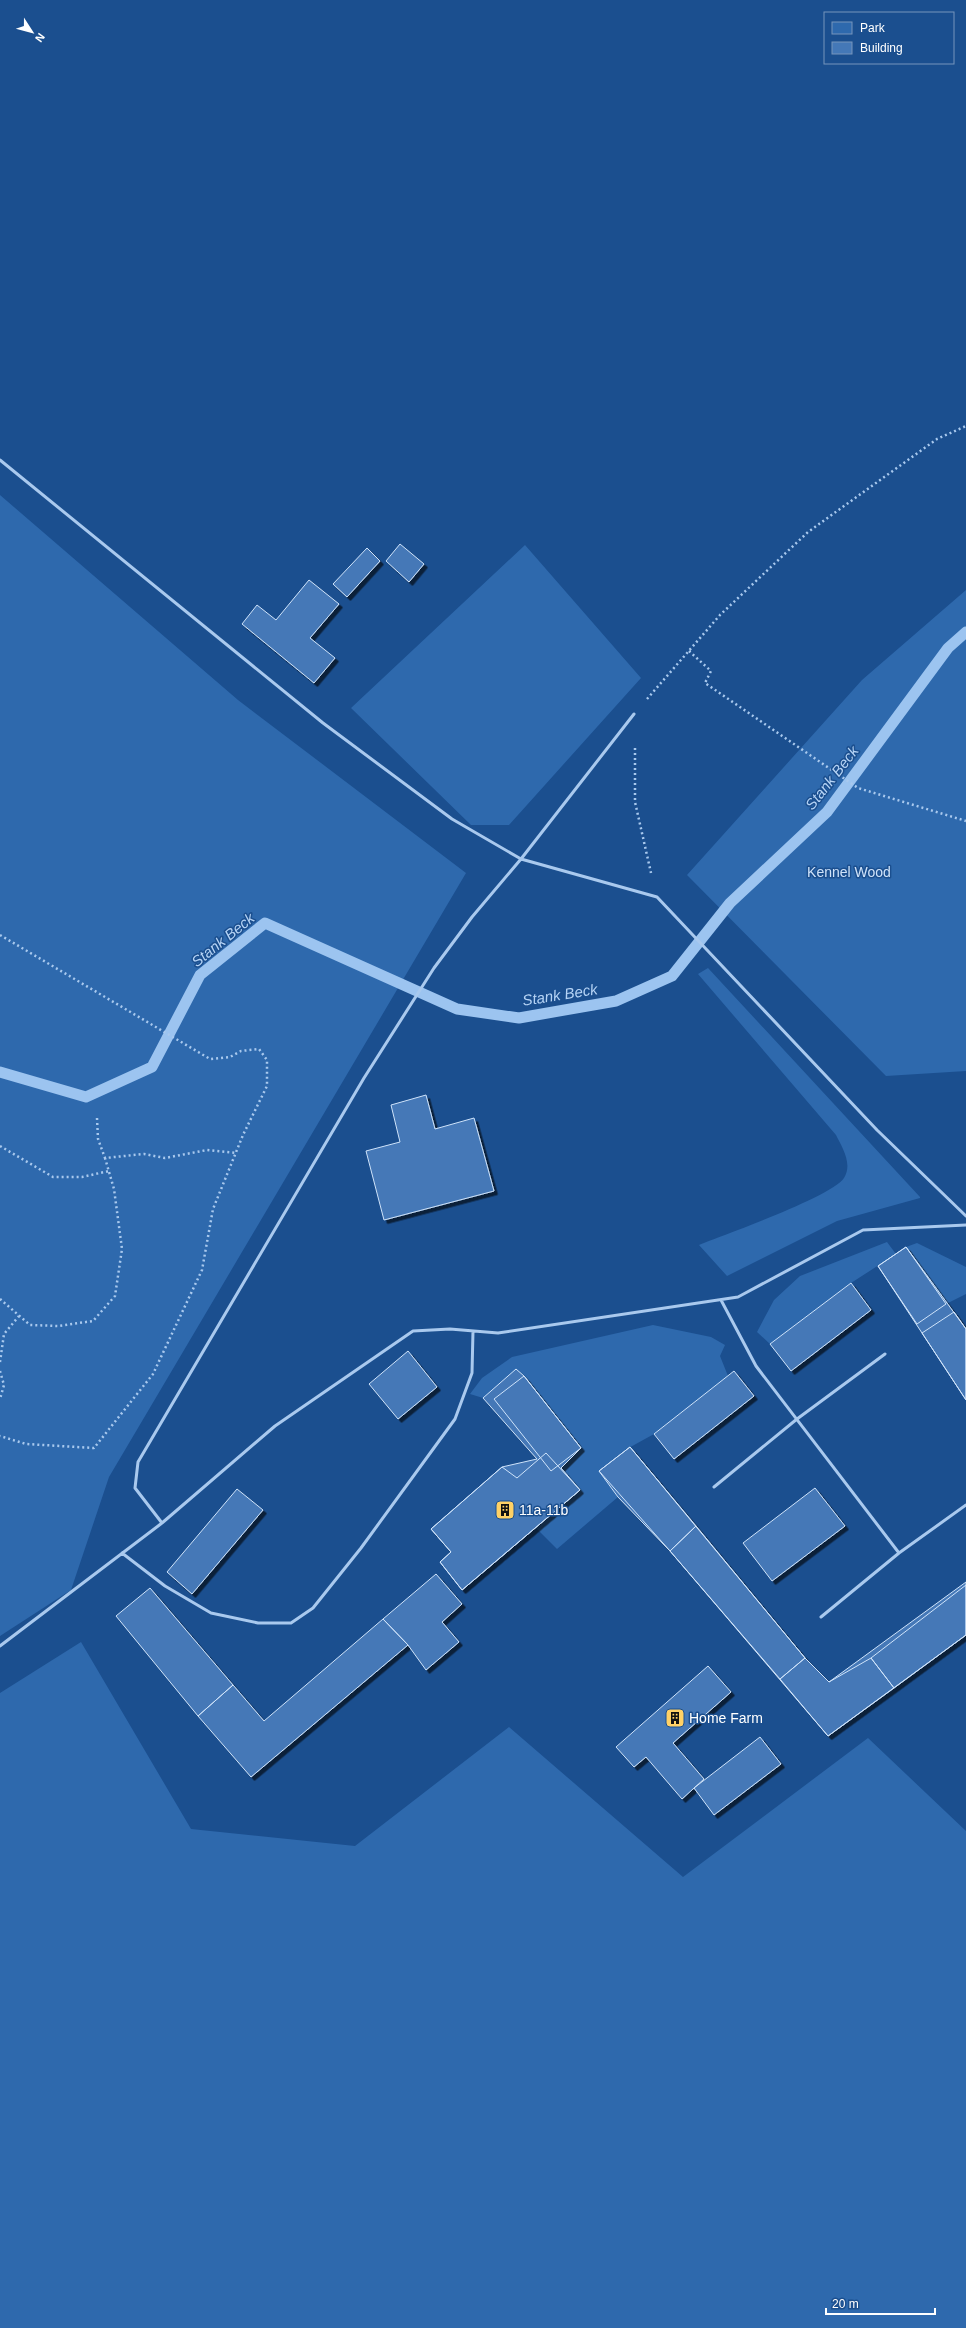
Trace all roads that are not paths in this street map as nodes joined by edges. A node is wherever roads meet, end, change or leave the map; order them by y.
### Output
1 (0, 460) edge
2 (634, 714) road end
3 (521, 859) junction
4 (966, 1216) edge
5 (966, 1225) edge
6 (721, 1300) junction
7 (473, 1331) junction
8 (885, 1354) dead end
9 (797, 1420) junction
10 (714, 1487) dead end
11 (966, 1505) edge
12 (162, 1523) junction
13 (122, 1553) junction
14 (899, 1553) junction
15 (821, 1617) dead end
16 (0, 1646) edge

1 - 3 lane
2 - 3 lane
3 - 4 lane
3 - 12 lane
5 - 6 lane
6 - 7 lane
6 - 9 lane
7 - 12 lane
7 - 13 lane
8 - 9 lane
9 - 10 lane
9 - 14 lane
11 - 14 lane
12 - 13 lane
13 - 16 lane
14 - 15 lane

